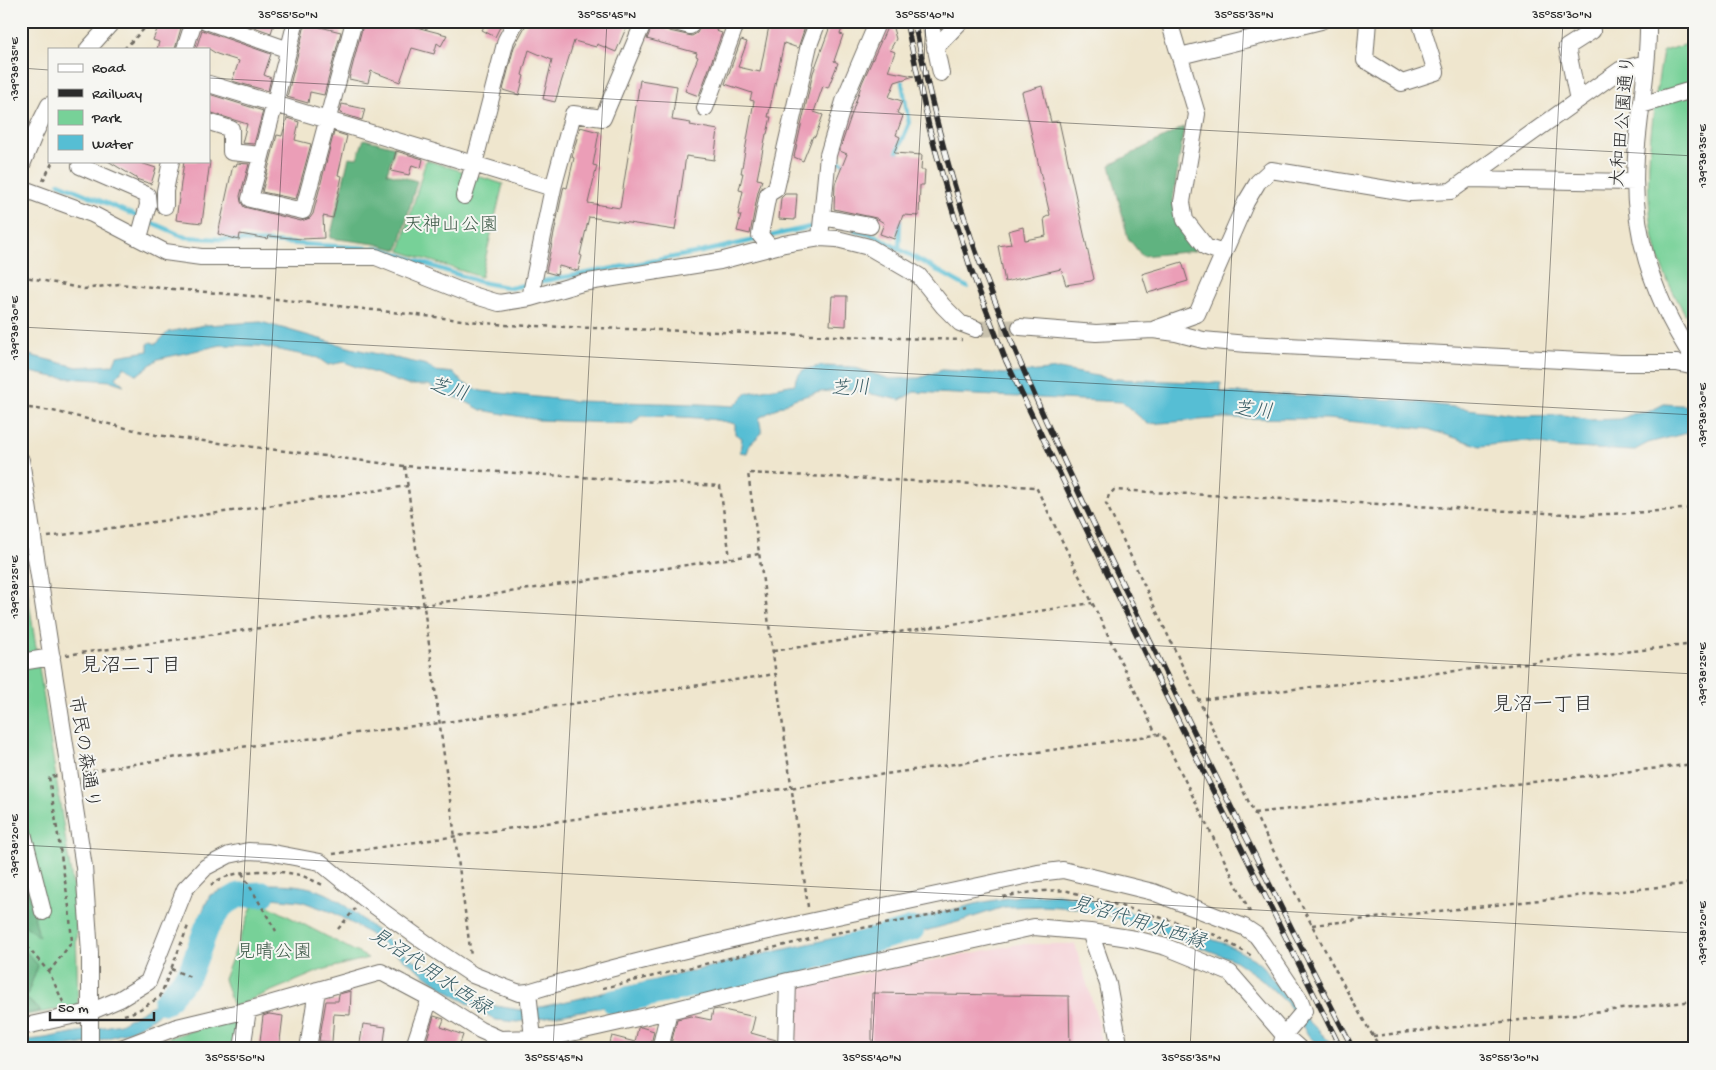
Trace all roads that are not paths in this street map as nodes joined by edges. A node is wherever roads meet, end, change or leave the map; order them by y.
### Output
1 (113, 21) edge
2 (194, 21) edge
3 (206, 21) edge
4 (296, 21) edge
5 (354, 21) edge
6 (516, 21) edge
7 (644, 21) edge
8 (672, 21) edge
9 (737, 21) edge
10 (818, 21) edge
11 (878, 21) edge
12 (930, 21) edge
13 (961, 21) edge
14 (1169, 21) edge
15 (1321, 21) edge
16 (1368, 21) edge
17 (1420, 21) edge
18 (1590, 21) edge
19 (1648, 21) edge
20 (690, 26) dead end
21 (89, 48) edge
22 (185, 48) edge
23 (935, 48) junction
24 (289, 50) junction
25 (1180, 56) junction
26 (1646, 63) junction
27 (942, 73) dead end
28 (210, 84) edge
29 (1695, 89) edge
30 (1578, 100) junction
31 (274, 104) junction
32 (1641, 105) junction
33 (48, 107) edge
34 (705, 108) dead end
35 (327, 120) junction
36 (210, 122) edge
37 (261, 155) junction
38 (82, 162) edge
39 (167, 162) edge
40 (474, 164) junction
41 (21, 167) edge
42 (1468, 179) junction
43 (1635, 182) junction
44 (21, 188) edge
45 (553, 188) junction
46 (464, 196) dead end
47 (166, 206) dead end
48 (822, 217) junction
49 (870, 226) dead end
50 (139, 238) junction
51 (820, 238) junction
52 (770, 247) junction
53 (1223, 253) junction
54 (530, 298) junction
55 (1197, 314) junction
56 (1020, 327) tunnel mouth
57 (976, 329) tunnel mouth
58 (1153, 330) junction
59 (1203, 340) junction
60 (1695, 361) edge
61 (1695, 367) edge
62 (21, 460) edge
63 (52, 657) junction
64 (21, 662) edge
65 (21, 825) edge
66 (43, 912) dead end
67 (1090, 932) junction
68 (788, 981) junction
69 (317, 990) junction
70 (528, 992) junction
71 (430, 998) junction
72 (248, 1010) junction
73 (669, 1010) junction
74 (90, 1017) junction
75 (21, 1027) edge
76 (1284, 1038) edge
77 (532, 1044) edge
78 (90, 1049) edge
79 (119, 1049) edge
80 (242, 1049) edge
81 (308, 1049) edge
82 (412, 1049) edge
83 (660, 1049) edge
84 (786, 1049) edge
85 (1120, 1049) edge
86 (1300, 1049) edge

1 - 21 street
2 - 22 street
3 - 24 street
4 - 24 street
5 - 35 street
6 - 40 street
7 - 45 street
8 - 20 street
9 - 34 street
10 - 52 street
11 - 48 street
12 - 23 street
13 - 23 street
14 - 25 street
15 - 25 street
16 - 17 street
18 - 30 street
19 - 26 street, 大和田公園通り
23 - 27 street
24 - 31 street
25 - 53 street
26 - 30 street
26 - 32 street, 大和田公園通り
28 - 31 street
29 - 32 street
30 - 42 street
31 - 35 street
31 - 37 street
32 - 43 street, 大和田公園通り
33 - 41 street
35 - 37 street
35 - 40 street
36 - 37 street
38 - 50 street
39 - 47 street
40 - 45 street
40 - 46 street
42 - 43 street
42 - 53 street
43 - 60 street, 大和田公園通り
44 - 50 street
45 - 54 street
48 - 49 street
48 - 51 street
50 - 54 street
51 - 52 street
51 - 57 street
52 - 54 street
53 - 55 street
55 - 58 street
55 - 59 street
56 - 58 street
58 - 59 street
59 - 61 street
62 - 63 street, 市民の森通り
63 - 64 street
63 - 74 street, 市民の森通り
65 - 66 street
67 - 68 street
67 - 76 street
67 - 85 street
68 - 73 street
68 - 84 street
69 - 71 street
69 - 72 street
69 - 81 street
70 - 74 street
70 - 76 street
70 - 77 street
71 - 77 street
71 - 82 street
72 - 79 street
72 - 80 street
73 - 77 street
73 - 83 street
74 - 75 street
74 - 78 street, 市民の森通り
76 - 86 street

